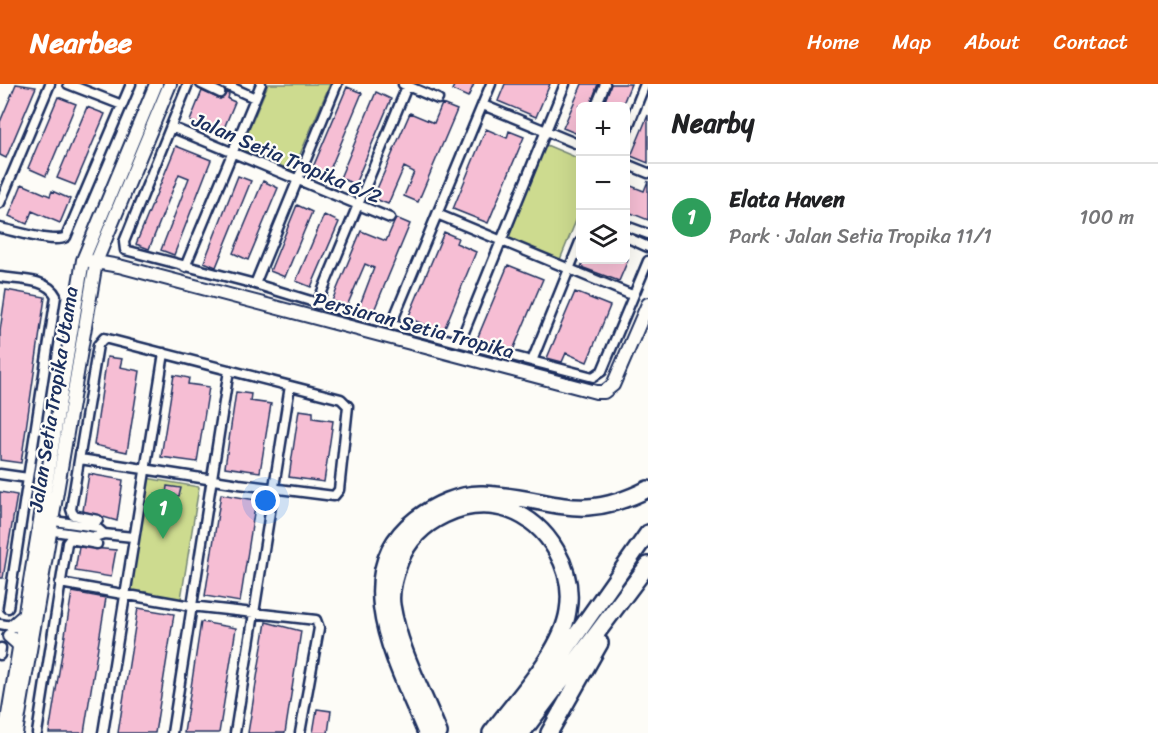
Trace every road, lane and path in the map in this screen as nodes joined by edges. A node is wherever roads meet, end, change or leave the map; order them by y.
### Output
1 (50, 84) edge
2 (68, 84) edge
3 (131, 84) edge
4 (156, 84) edge
5 (170, 84) edge
6 (188, 84) edge
7 (201, 84) edge
8 (224, 84) edge
9 (337, 84) edge
10 (491, 84) edge
11 (565, 84) edge
12 (605, 84) edge
13 (645, 84) edge
14 (257, 85) edge
15 (406, 85) edge
16 (220, 93) dead end
17 (255, 98) junction
18 (438, 99) dead end
19 (598, 102) edge
20 (122, 105) junction
21 (483, 105) junction
22 (630, 122) edge
23 (171, 127) junction
24 (546, 131) junction
25 (576, 142) edge
26 (232, 153) junction
27 (630, 166) edge
28 (648, 173) edge
29 (299, 180) junction
30 (0, 203) edge
31 (359, 206) junction
32 (436, 216) junction
33 (390, 218) dead end
34 (630, 227) edge
35 (0, 228) edge
36 (648, 234) edge
37 (105, 238) junction
38 (630, 239) edge
39 (502, 241) junction
40 (648, 247) edge
41 (576, 253) edge
42 (90, 261) junction
43 (648, 261) edge
44 (119, 266) junction
45 (185, 267) junction
46 (570, 269) junction
47 (0, 277) edge
48 (255, 284) junction
49 (632, 295) junction
50 (317, 304) junction
51 (648, 304) edge
52 (391, 325) junction
53 (460, 342) junction
54 (164, 353) junction
55 (532, 361) junction
56 (229, 370) junction
57 (290, 386) junction
58 (80, 459) junction
59 (144, 470) junction
60 (0, 474) edge
61 (28, 478) junction
62 (211, 479) junction
63 (273, 489) junction
64 (648, 489) edge
65 (98, 520) dead end
66 (56, 525) junction
67 (648, 533) edge
68 (133, 537) junction
69 (97, 544) dead end
70 (648, 566) edge
71 (60, 584) junction
72 (124, 596) junction
73 (623, 601) junction
74 (191, 606) junction
75 (8, 608) dead end
76 (253, 615) junction
77 (17, 632) edge
78 (5, 733) edge
79 (16, 733) edge
80 (37, 733) edge
81 (104, 733) edge
82 (172, 733) edge
83 (235, 733) edge
84 (300, 733) edge
85 (426, 733) edge
86 (439, 733) edge
87 (491, 733) edge
88 (507, 733) edge
89 (522, 733) edge
90 (549, 733) edge

1 - 30 street
2 - 20 street
3 - 20 street
4 - 42 main road, Jalan Setia Tropika Utama
5 - 37 main road, Jalan Setia Tropika Utama
6 - 23 street
7 - 16 street
8 - 17 street
9 - 29 street
10 - 21 street
11 - 24 street
12 - 19 street
13 - 22 street
14 - 17 street
15 - 18 street
15 - 31 street
17 - 26 street
20 - 35 street
21 - 24 street
21 - 32 street
23 - 26 street, Jalan Setia Tropika 6/2
23 - 45 street
24 - 25 street
24 - 39 street
26 - 29 street, Jalan Setia Tropika 6/2
26 - 45 street
27 - 28 street
29 - 31 street, Jalan Setia Tropika 6/2
29 - 48 street
31 - 33 street, Jalan Setia Tropika 6/2
31 - 50 street
32 - 39 street
32 - 52 street
34 - 36 street
37 - 42 main road, Jalan Setia Tropika Utama
37 - 44 main road
38 - 40 street
39 - 46 street
39 - 53 street
41 - 46 street
42 - 44 main road, Persiaran Setia Tropika
42 - 66 main road, Jalan Setia Tropika Utama
43 - 49 street
44 - 51 main road, Persiaran Setia Tropika
45 - 48 street
46 - 49 street
46 - 55 street
47 - 61 street
48 - 50 street
49 - 55 street
50 - 52 street
52 - 53 street
53 - 55 street
54 - 56 street
54 - 58 street
54 - 59 street
56 - 57 street
56 - 62 street
57 - 63 street
57 - 63 street
58 - 59 street
58 - 66 street
59 - 62 street
59 - 68 street
60 - 61 street
61 - 75 street
62 - 63 street
62 - 74 street
63 - 76 street
64 - 85 highway
65 - 66 street
66 - 68 street
66 - 69 street
66 - 71 street
66 - 77 main road, Jalan Setia Tropika Utama
66 - 77 main road, Jalan Setia Tropika Utama
67 - 88 highway
68 - 72 street
70 - 73 highway
71 - 72 street
71 - 80 street
72 - 74 street
72 - 81 street
73 - 89 highway
73 - 90 highway
74 - 76 street
74 - 82 street
76 - 83 street
76 - 84 street
77 - 78 main road, Jalan Setia Tropika Utama
77 - 79 main road, Jalan Setia Tropika Utama
86 - 87 highway

